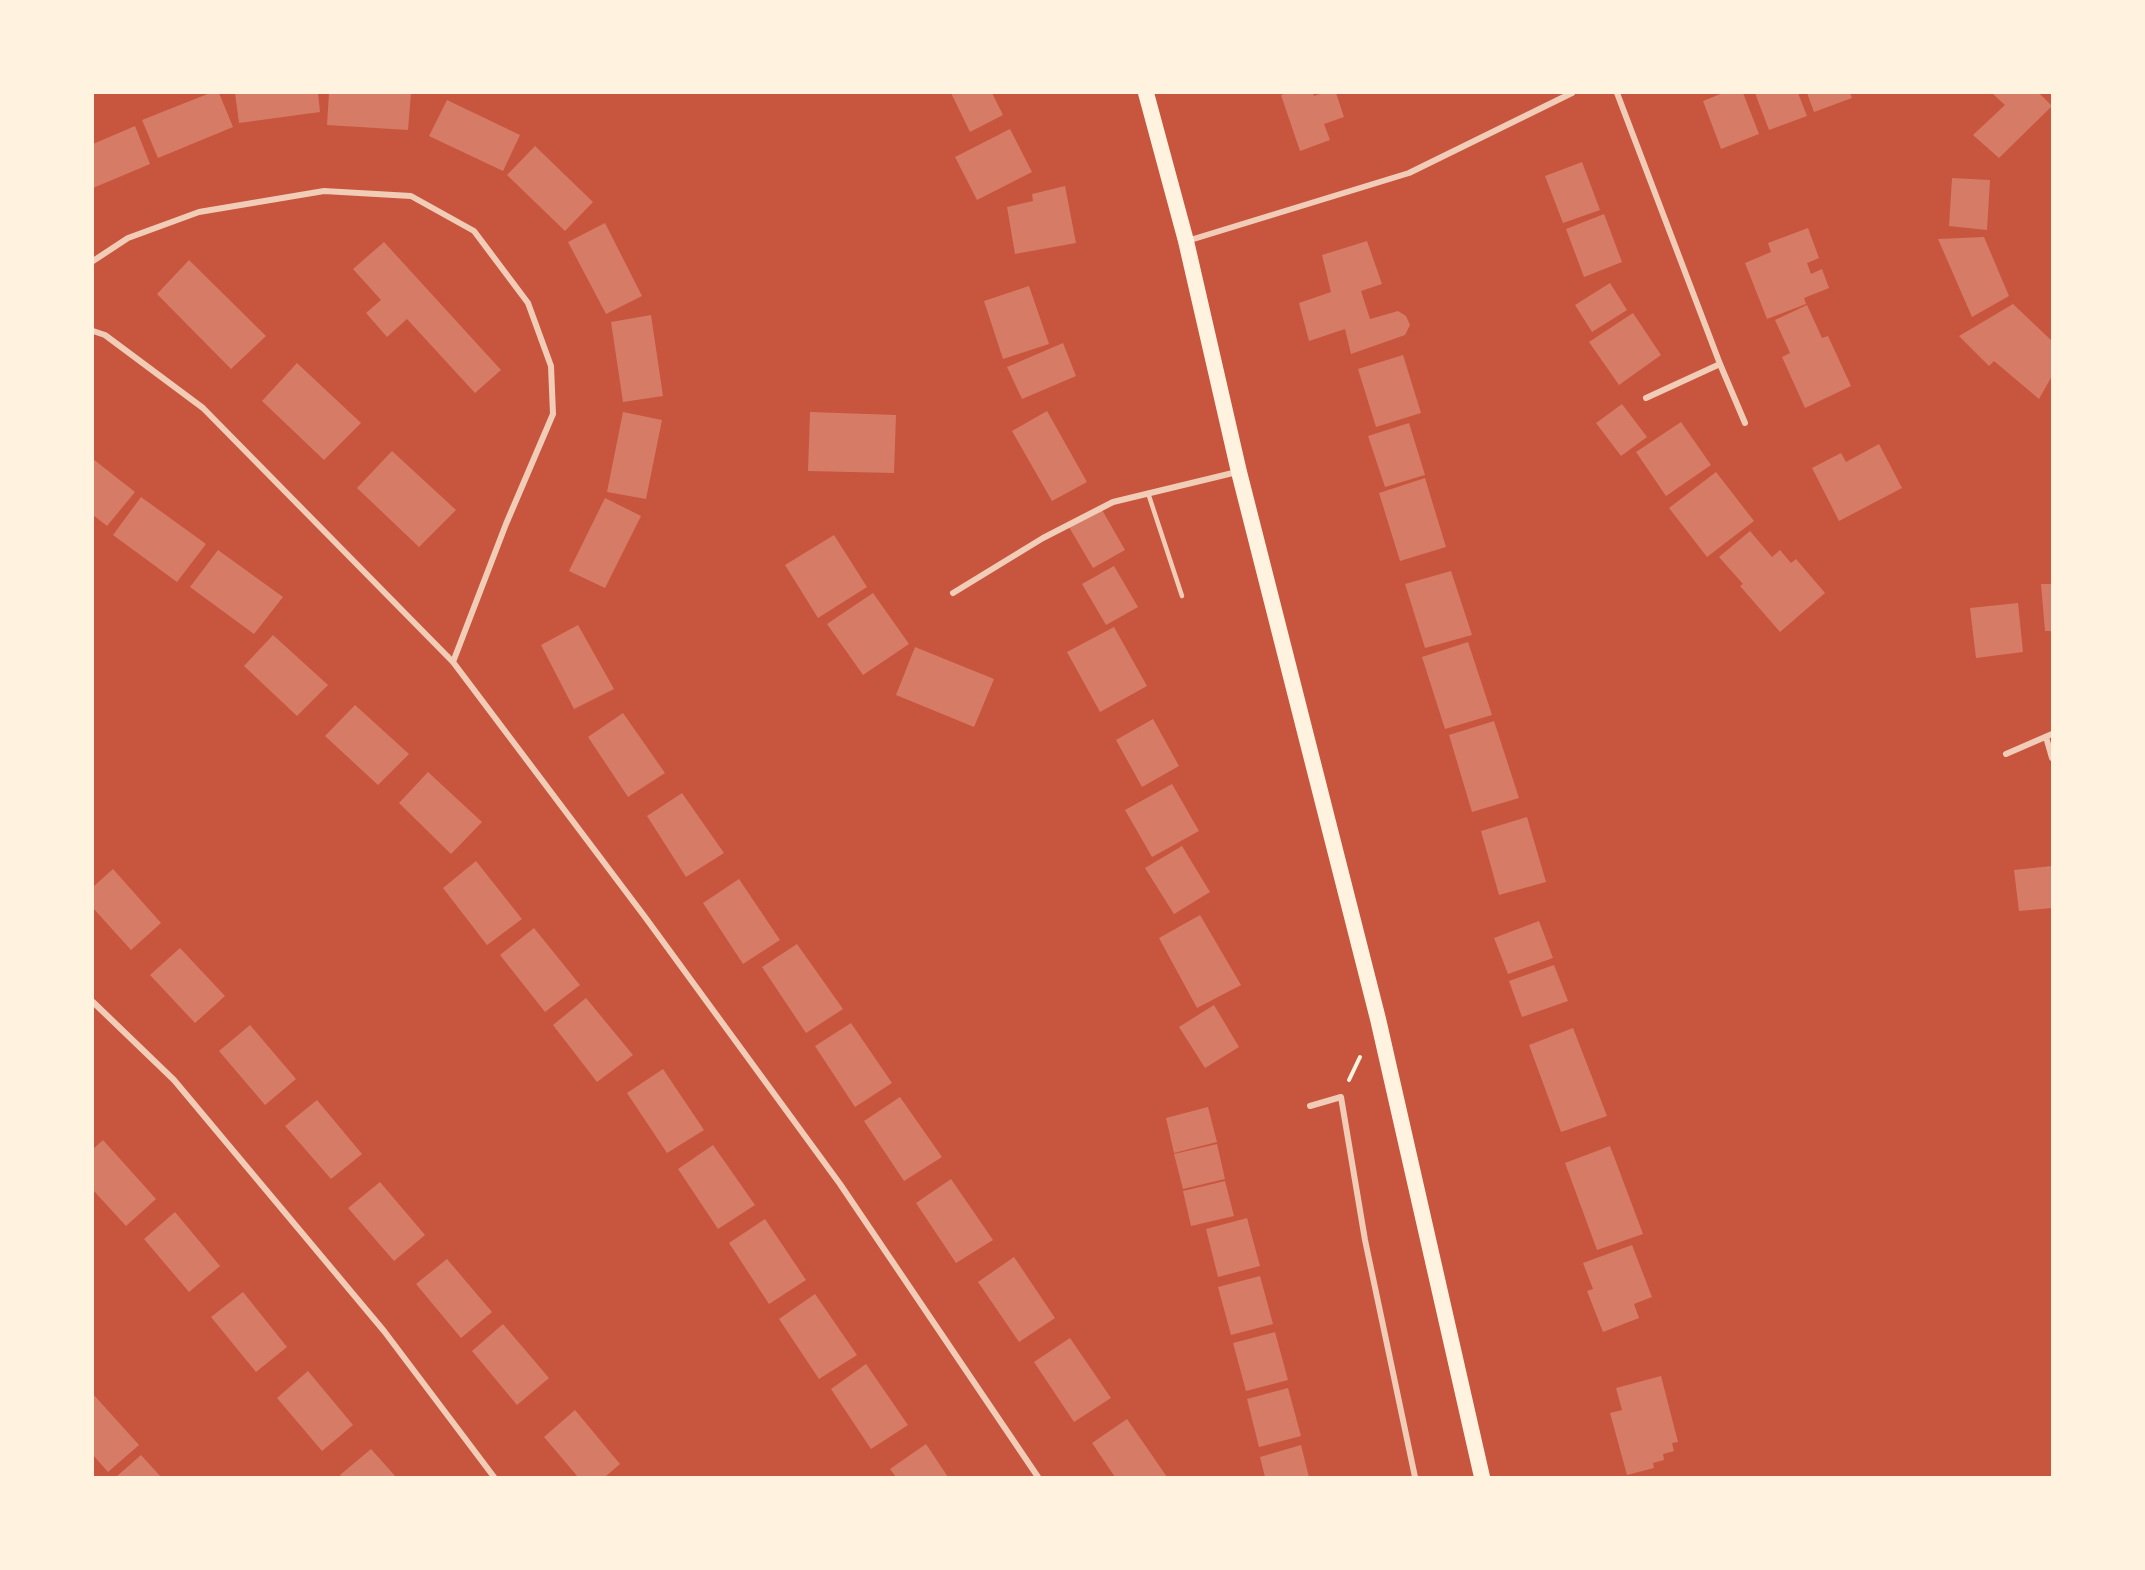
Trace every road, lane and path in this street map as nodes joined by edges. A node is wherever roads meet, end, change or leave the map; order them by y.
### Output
1 (1146, 93) edge
2 (1572, 93) edge
3 (1617, 93) edge
4 (1186, 241) junction
5 (93, 261) edge
6 (93, 331) edge
7 (1720, 364) junction
8 (1646, 398) dead end
9 (1745, 423) dead end
10 (1239, 472) junction
11 (1148, 493) junction
12 (953, 593) dead end
13 (1182, 596) dead end
14 (453, 662) junction
15 (2049, 736) edge
16 (2006, 754) dead end
17 (2052, 758) edge
18 (93, 1002) edge
19 (1310, 1106) dead end
20 (494, 1477) edge
21 (1038, 1477) edge
22 (1415, 1477) edge
23 (1482, 1477) edge

1 - 4 highway
2 - 4 street
3 - 7 street
4 - 10 highway
5 - 14 street
6 - 14 street
7 - 8 street
7 - 9 street
10 - 11 street
10 - 23 highway
11 - 12 street
11 - 13 lane
14 - 21 street
15 - 16 street
15 - 17 street
18 - 20 street
19 - 22 street

